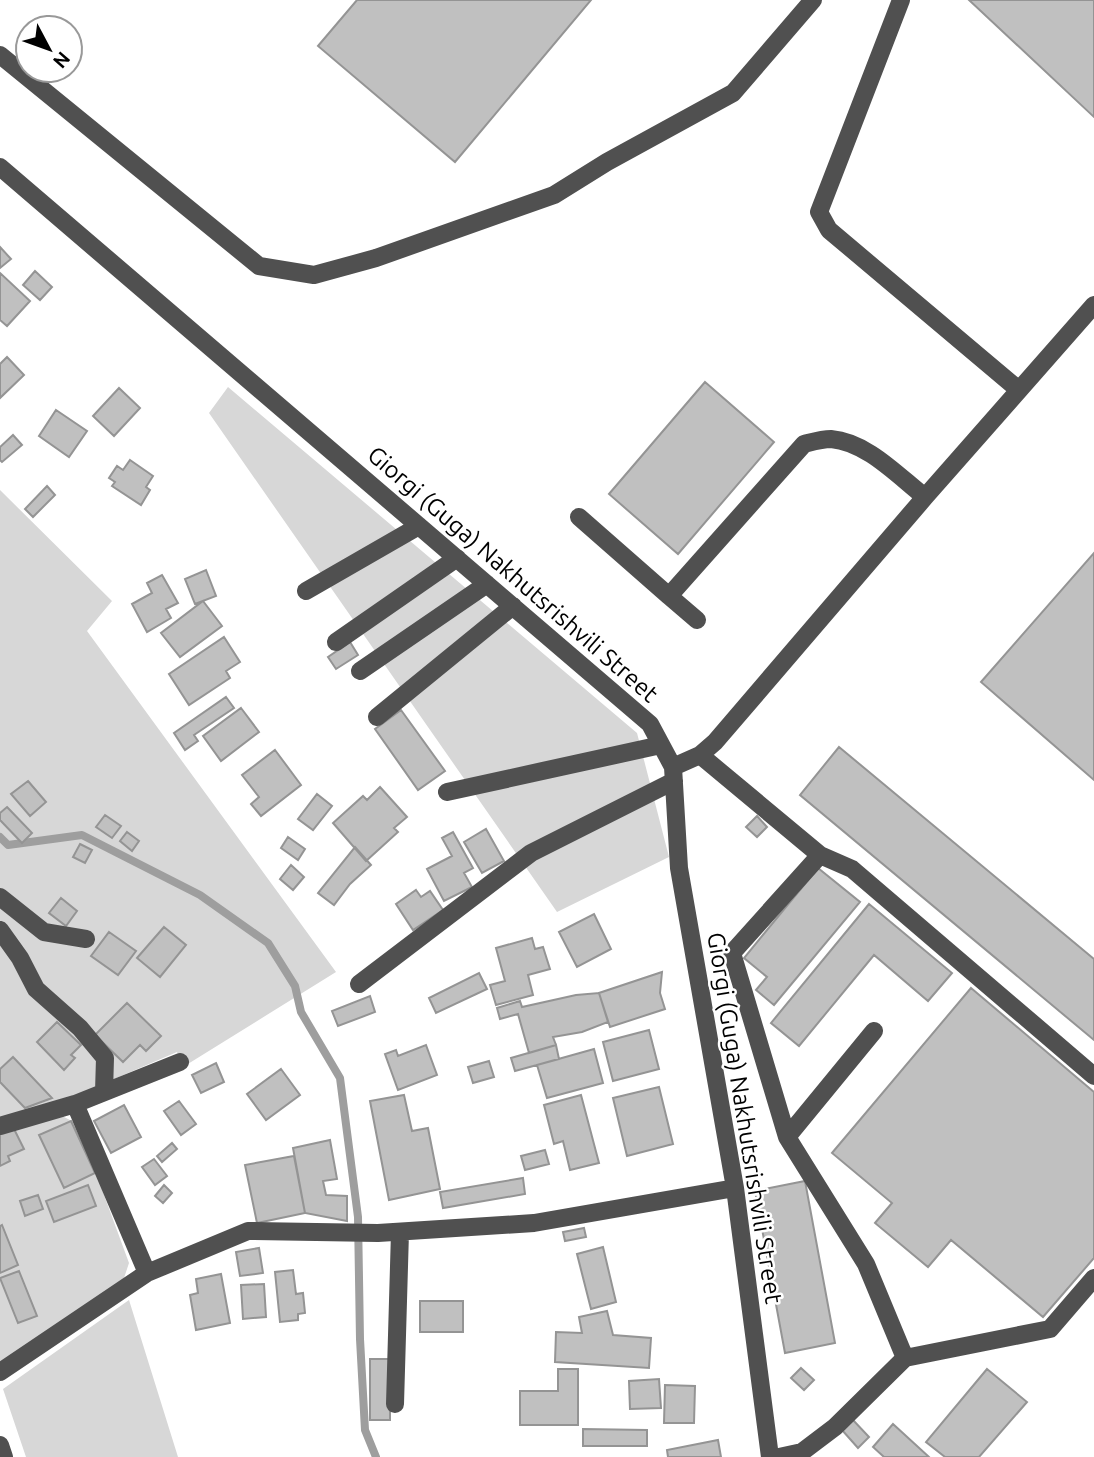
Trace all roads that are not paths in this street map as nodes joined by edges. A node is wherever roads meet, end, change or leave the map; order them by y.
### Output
1 (813, 0) edge
2 (901, 0) edge
3 (0, 55) edge
4 (0, 167) edge
5 (1094, 305) edge
6 (1019, 390) junction
7 (925, 497) junction
8 (579, 517) dead end
9 (419, 526) junction
10 (457, 558) junction
11 (487, 584) junction
12 (306, 591) dead end
13 (668, 596) junction
14 (513, 606) junction
15 (697, 620) dead end
16 (336, 642) dead end
17 (360, 671) dead end
18 (377, 717) dead end
19 (661, 745) junction
20 (700, 755) junction
21 (673, 774) junction
22 (447, 792) dead end
23 (820, 855) junction
24 (0, 897) edge
25 (0, 930) edge
26 (86, 939) dead end
27 (359, 984) dead end
28 (874, 1031) dead end
29 (180, 1062) dead end
30 (1094, 1076) edge
31 (104, 1092) junction
32 (75, 1104) junction
33 (0, 1126) edge
34 (787, 1137) junction
35 (735, 1188) junction
36 (400, 1232) junction
37 (147, 1273) junction
38 (1094, 1278) edge
39 (905, 1358) junction
40 (0, 1372) edge
41 (395, 1404) dead end
42 (0, 1445) edge
43 (4, 1457) edge
44 (771, 1457) edge
45 (779, 1457) edge

1 - 3 street
2 - 6 street
4 - 9 street, Giorgi (Guga) Nakhutsrishvili Street
5 - 6 street
6 - 7 street
7 - 13 street
7 - 20 street
8 - 13 street
9 - 10 street, Giorgi (Guga) Nakhutsrishvili Street
9 - 12 street
10 - 11 street, Giorgi (Guga) Nakhutsrishvili Street
10 - 16 street
11 - 14 street, Giorgi (Guga) Nakhutsrishvili Street
11 - 17 street
13 - 15 street
14 - 18 street
14 - 19 street, Giorgi (Guga) Nakhutsrishvili Street
19 - 21 street, Giorgi (Guga) Nakhutsrishvili Street
19 - 22 street
20 - 21 street
20 - 23 street
21 - 27 street
21 - 35 street, Giorgi (Guga) Nakhutsrishvili Street
23 - 30 street
23 - 34 street
24 - 26 street
25 - 31 street
28 - 34 street
29 - 31 street
31 - 32 street
32 - 33 street
32 - 37 street
34 - 39 street
35 - 36 street
35 - 44 street, Giorgi (Guga) Nakhutsrishvili Street
36 - 37 street
36 - 41 street
37 - 40 street
38 - 39 street
39 - 45 street
42 - 43 street

